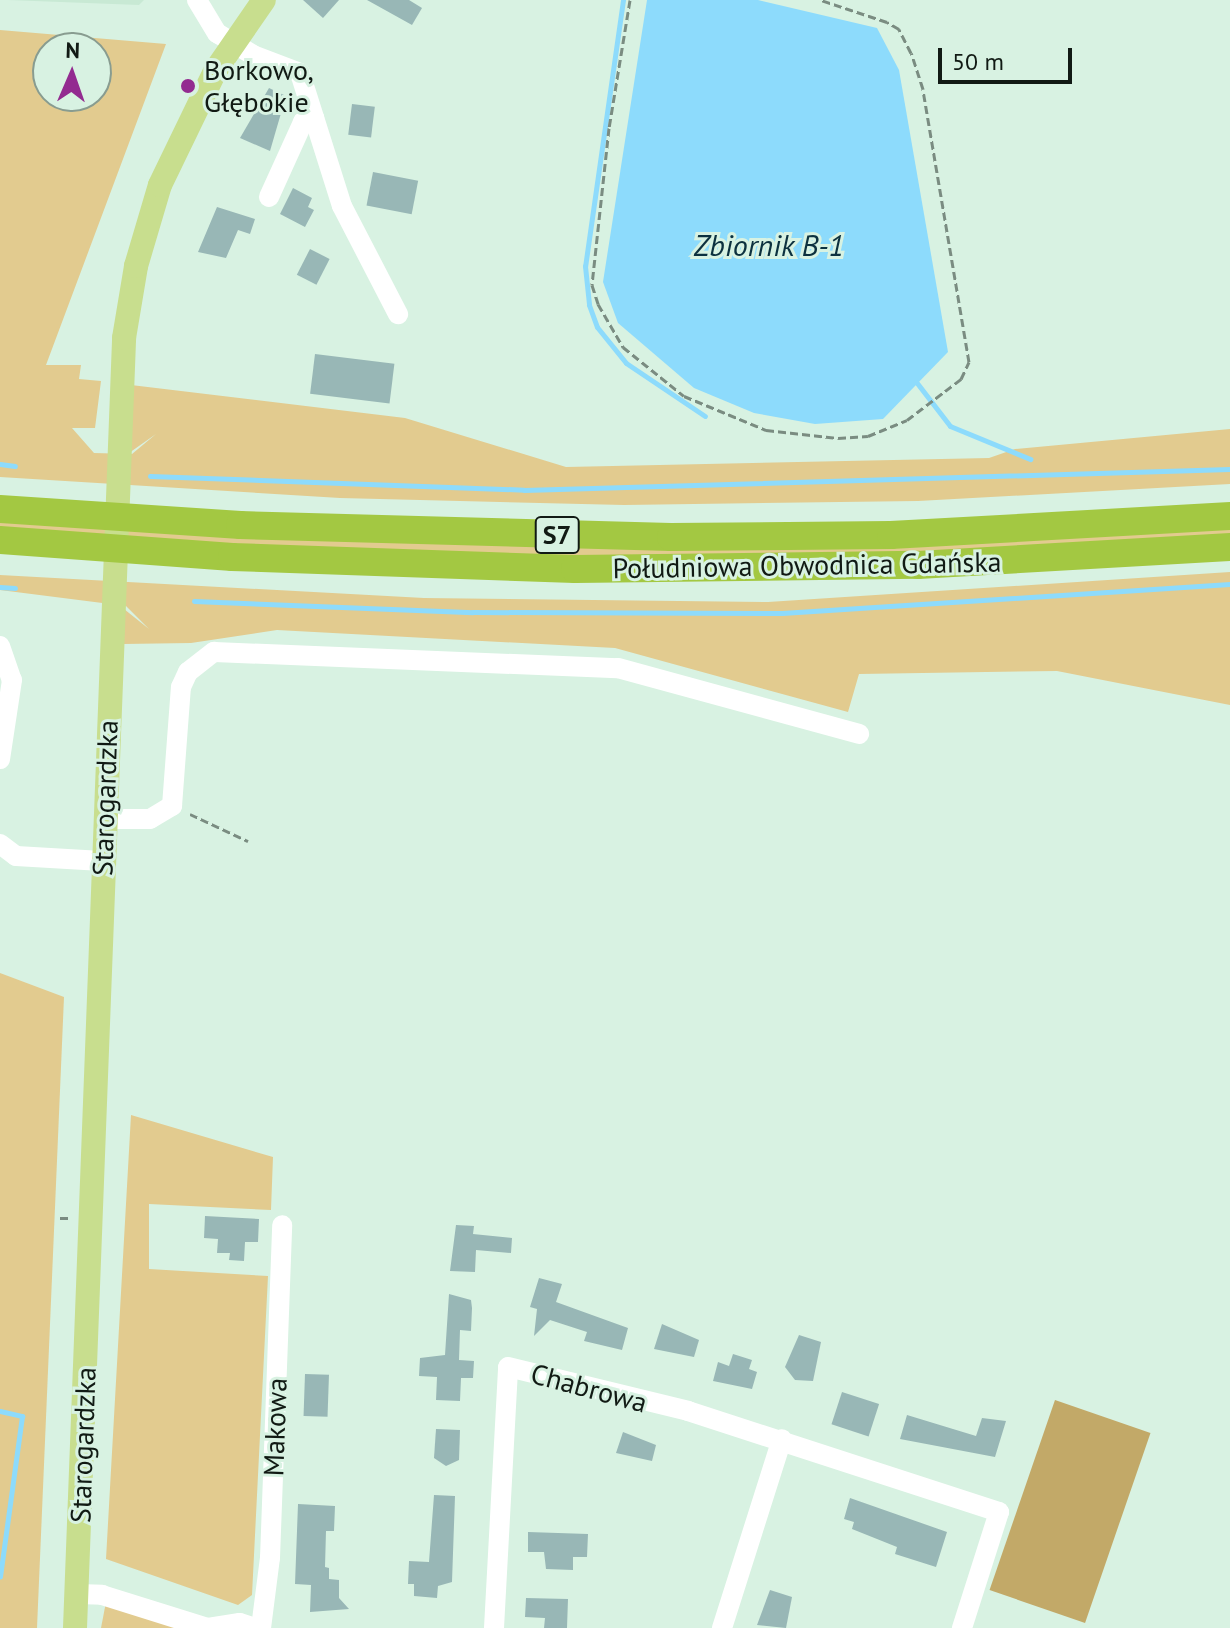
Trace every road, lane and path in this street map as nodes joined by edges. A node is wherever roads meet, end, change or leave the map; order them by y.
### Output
1 (197, 0) edge
2 (264, 0) edge
3 (630, 0) edge
4 (821, 0) edge
5 (234, 43) junction
6 (314, 118) junction
7 (269, 197) dead end
8 (398, 314) dead end
9 (0, 509) edge
10 (1230, 516) edge
11 (0, 540) edge
12 (1230, 547) edge
13 (0, 646) edge
14 (859, 734) dead end
15 (0, 759) edge
16 (172, 806) junction
17 (104, 819) junction
18 (248, 841) dead end
19 (0, 844) edge
20 (102, 861) junction
21 (282, 1225) dead end
22 (782, 1439) junction
23 (78, 1594) junction
24 (75, 1628) edge
25 (208, 1628) edge
26 (255, 1628) edge
27 (261, 1628) edge
28 (494, 1628) edge
29 (722, 1628) edge
30 (962, 1628) edge

1 - 5 street
2 - 5 main road, Starogardzka
3 - 4 path
5 - 6 street
5 - 17 main road, Starogardzka
6 - 7 street
6 - 8 street
9 - 10 highway, Południowa Obwodnica Gdańska / S7
11 - 12 highway, Południowa Obwodnica Gdańska / S7
13 - 15 street
14 - 16 street
16 - 17 street
16 - 18 path
17 - 20 main road, Starogardzka
19 - 20 street
20 - 23 main road, Starogardzka
21 - 27 street, Makowa
22 - 28 street, Chabrowa
22 - 29 street
22 - 30 street, Chabrowa
23 - 24 main road, Starogardzka
23 - 25 street
25 - 26 street

